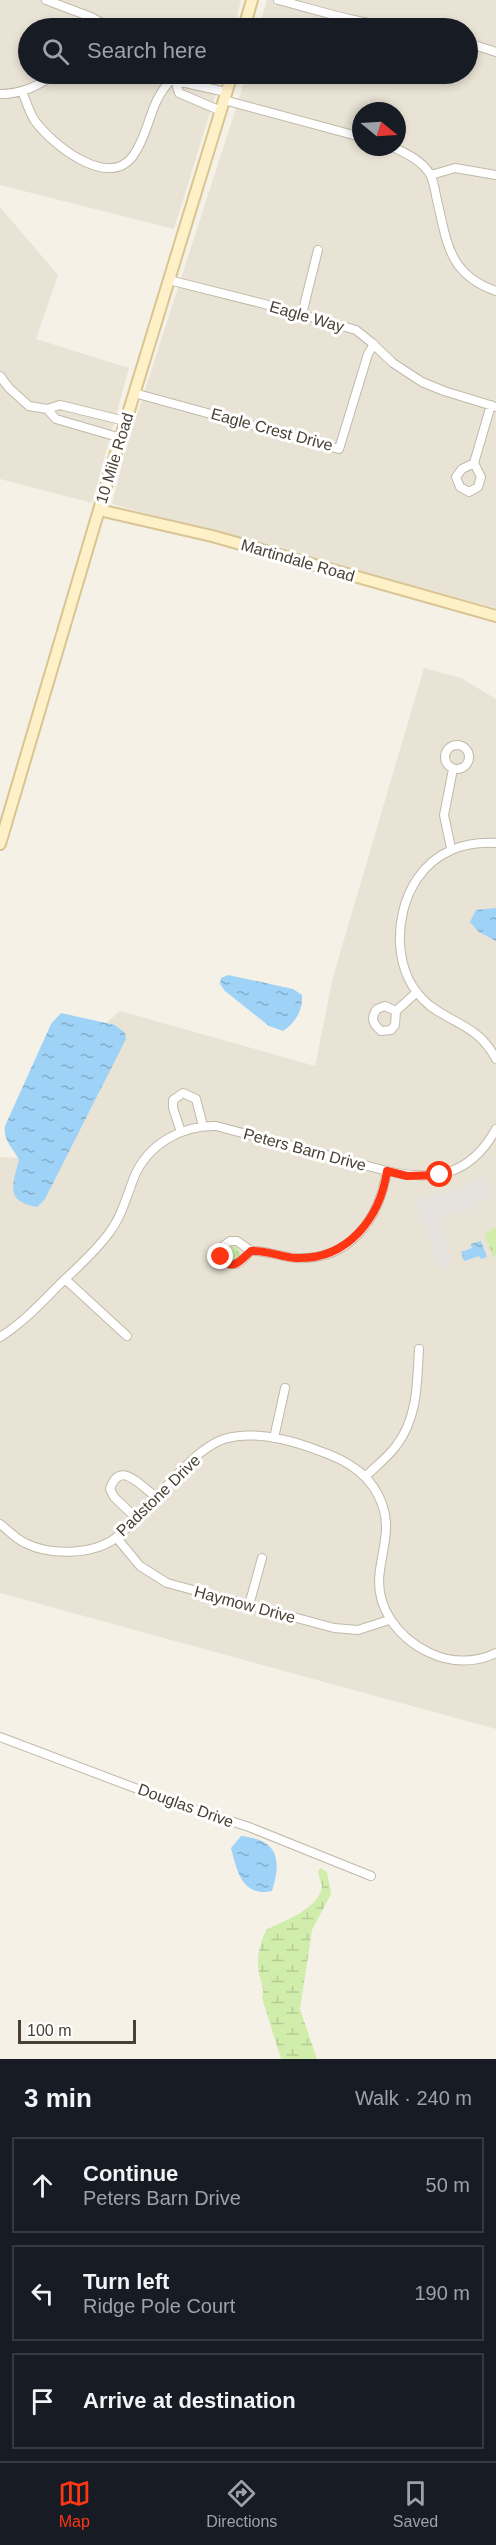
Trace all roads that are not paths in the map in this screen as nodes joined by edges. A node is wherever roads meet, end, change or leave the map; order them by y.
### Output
1 (46, 0) edge
2 (75, 0) edge
3 (252, 0) edge
4 (278, 0) edge
5 (72, 9) junction
6 (92, 18) edge
7 (247, 18) edge
8 (340, 18) edge
9 (478, 46) edge
10 (496, 51) edge
11 (42, 84) edge
12 (171, 84) edge
13 (175, 84) edge
14 (188, 84) edge
15 (229, 84) edge
16 (22, 92) junction
17 (0, 94) edge
18 (224, 101) junction
19 (352, 134) edge
20 (406, 154) edge
21 (431, 175) junction
22 (496, 175) edge
23 (318, 250) dead end
24 (169, 280) junction
25 (496, 291) edge
26 (302, 314) junction
27 (374, 344) junction
28 (0, 376) edge
29 (134, 393) junction
30 (493, 406) edge
31 (46, 409) junction
32 (125, 421) junction
33 (121, 438) junction
34 (474, 463) dead end
35 (99, 510) junction
36 (496, 616) edge
37 (453, 769) dead end
38 (496, 843) edge
39 (0, 844) edge
40 (451, 848) junction
41 (417, 993) junction
42 (396, 1011) dead end
43 (496, 1057) edge
44 (203, 1126) junction
45 (496, 1129) edge
46 (181, 1132) junction
47 (387, 1171) junction
48 (251, 1251) dead end
49 (65, 1279) junction
50 (127, 1336) dead end
51 (0, 1337) edge
52 (419, 1350) dead end
53 (285, 1388) dead end
54 (274, 1438) junction
55 (366, 1476) junction
56 (156, 1497) junction
57 (135, 1517) junction
58 (0, 1524) edge
59 (116, 1537) junction
60 (262, 1558) dead end
61 (249, 1605) junction
62 (389, 1620) junction
63 (496, 1653) edge
64 (0, 1737) edge
65 (371, 1876) dead end

1 - 5 street
2 - 5 street
3 - 7 main road
4 - 8 street
5 - 6 street
9 - 10 street
11 - 16 street
12 - 16 street
13 - 18 street
14 - 18 street
15 - 18 main road, 10 Mile Road
16 - 17 street
18 - 19 street
18 - 24 main road, 10 Mile Road
20 - 21 street
21 - 22 street
21 - 25 street
23 - 26 street
24 - 26 street, Eagle Way
24 - 29 main road, 10 Mile Road
26 - 27 street, Eagle Way
27 - 29 street, Eagle Crest Drive
27 - 30 street, Eagle Way
28 - 31 street
29 - 32 main road, 10 Mile Road
30 - 34 street
31 - 32 street
31 - 33 street
32 - 33 main road, 10 Mile Road
33 - 35 main road, 10 Mile Road
35 - 36 main road, Martindale Road
35 - 39 main road, 10 Mile Road
37 - 40 street
38 - 40 street
40 - 41 street
41 - 42 street
41 - 43 street
44 - 46 street, Peters Barn Drive
44 - 46 street
44 - 47 street, Peters Barn Drive
45 - 47 street, Peters Barn Drive
46 - 49 street, Peters Barn Drive
47 - 48 street
49 - 50 street
49 - 51 street, Peters Barn Drive
52 - 55 street
53 - 54 street
54 - 55 street, Padstone Drive
54 - 56 street, Padstone Drive
55 - 62 street, Padstone Drive
56 - 57 street, Padstone Drive
56 - 57 street
57 - 59 street, Padstone Drive
58 - 59 street, Padstone Drive
59 - 61 street, Haymow Drive
60 - 61 street
61 - 62 street, Haymow Drive
62 - 63 street
64 - 65 street, Douglas Drive

